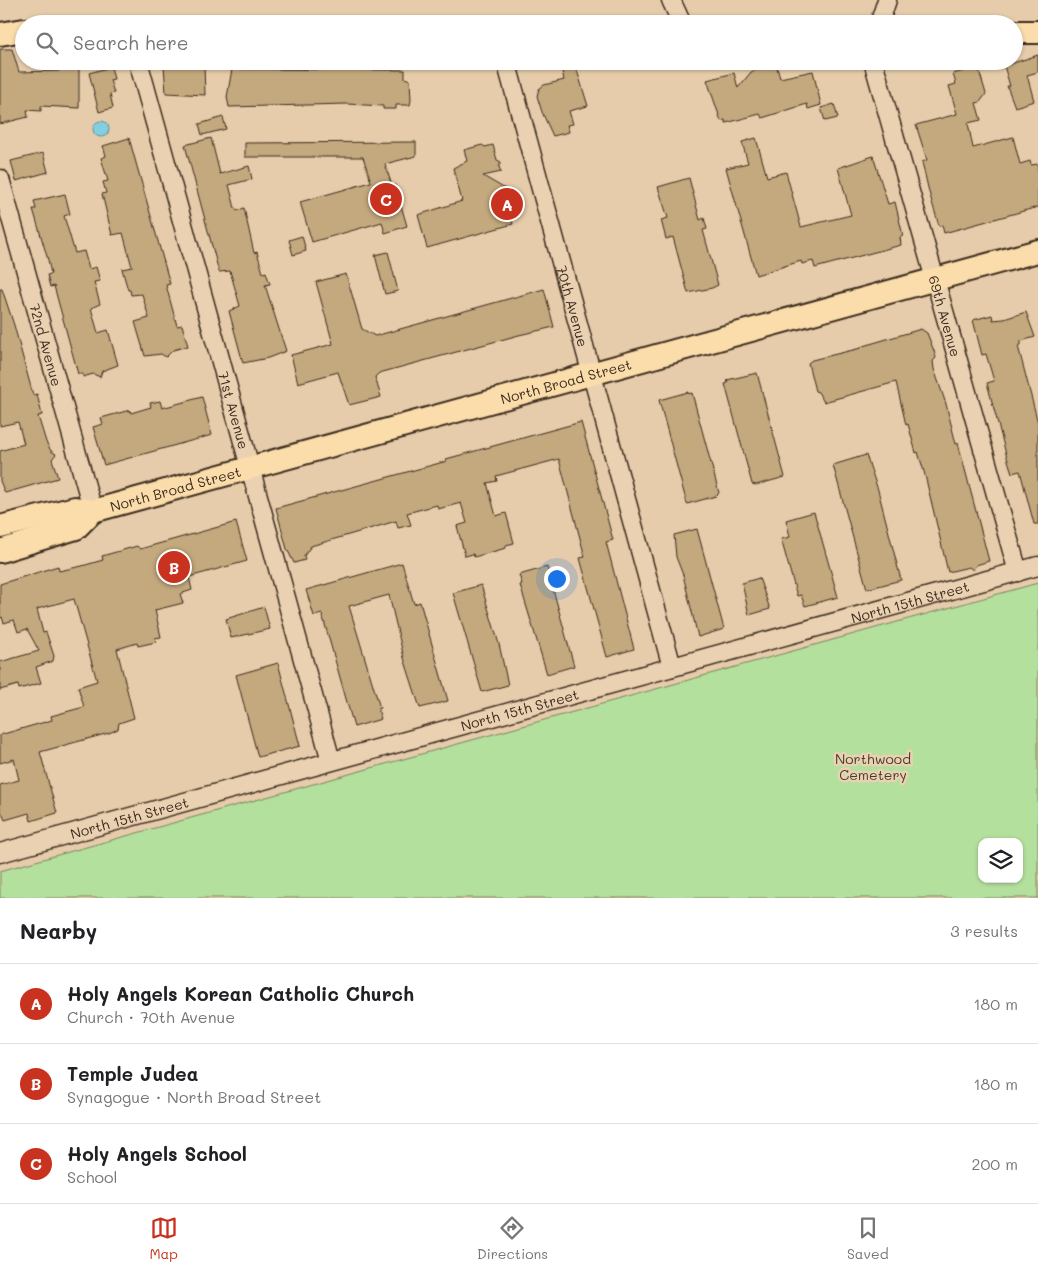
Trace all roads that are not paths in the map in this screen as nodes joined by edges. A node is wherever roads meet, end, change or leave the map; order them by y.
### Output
1 (670, 0) edge
2 (888, 0) edge
3 (678, 15) edge
4 (882, 15) edge
5 (0, 24) edge
6 (15, 25) edge
7 (15, 32) edge
8 (1023, 32) edge
9 (1038, 32) edge
10 (0, 34) edge
11 (140, 70) edge
12 (508, 70) edge
13 (876, 70) edge
14 (0, 179) edge
15 (1038, 251) edge
16 (935, 281) junction
17 (592, 374) junction
18 (249, 468) junction
19 (93, 512) junction
20 (0, 526) edge
21 (0, 551) edge
22 (1038, 566) edge
23 (1018, 572) junction
24 (672, 667) junction
25 (331, 761) junction
26 (0, 853) edge

1 - 3 street
2 - 4 street
5 - 6 main road
7 - 10 main road
8 - 9 main road
11 - 18 street, 71st Avenue
12 - 17 street, 70th Avenue
13 - 16 street, 69th Avenue
14 - 19 street, 72nd Avenue
15 - 16 main road, North Broad Street
16 - 17 main road, North Broad Street
16 - 23 street, 69th Avenue
17 - 18 main road, North Broad Street
17 - 24 street, 70th Avenue
18 - 19 main road, North Broad Street
18 - 25 street, 71st Avenue
19 - 20 main road, North Broad Street
19 - 21 main road, North Broad Street
22 - 23 street, North 15th Street
23 - 24 street, North 15th Street
24 - 25 street, North 15th Street
25 - 26 street, North 15th Street

